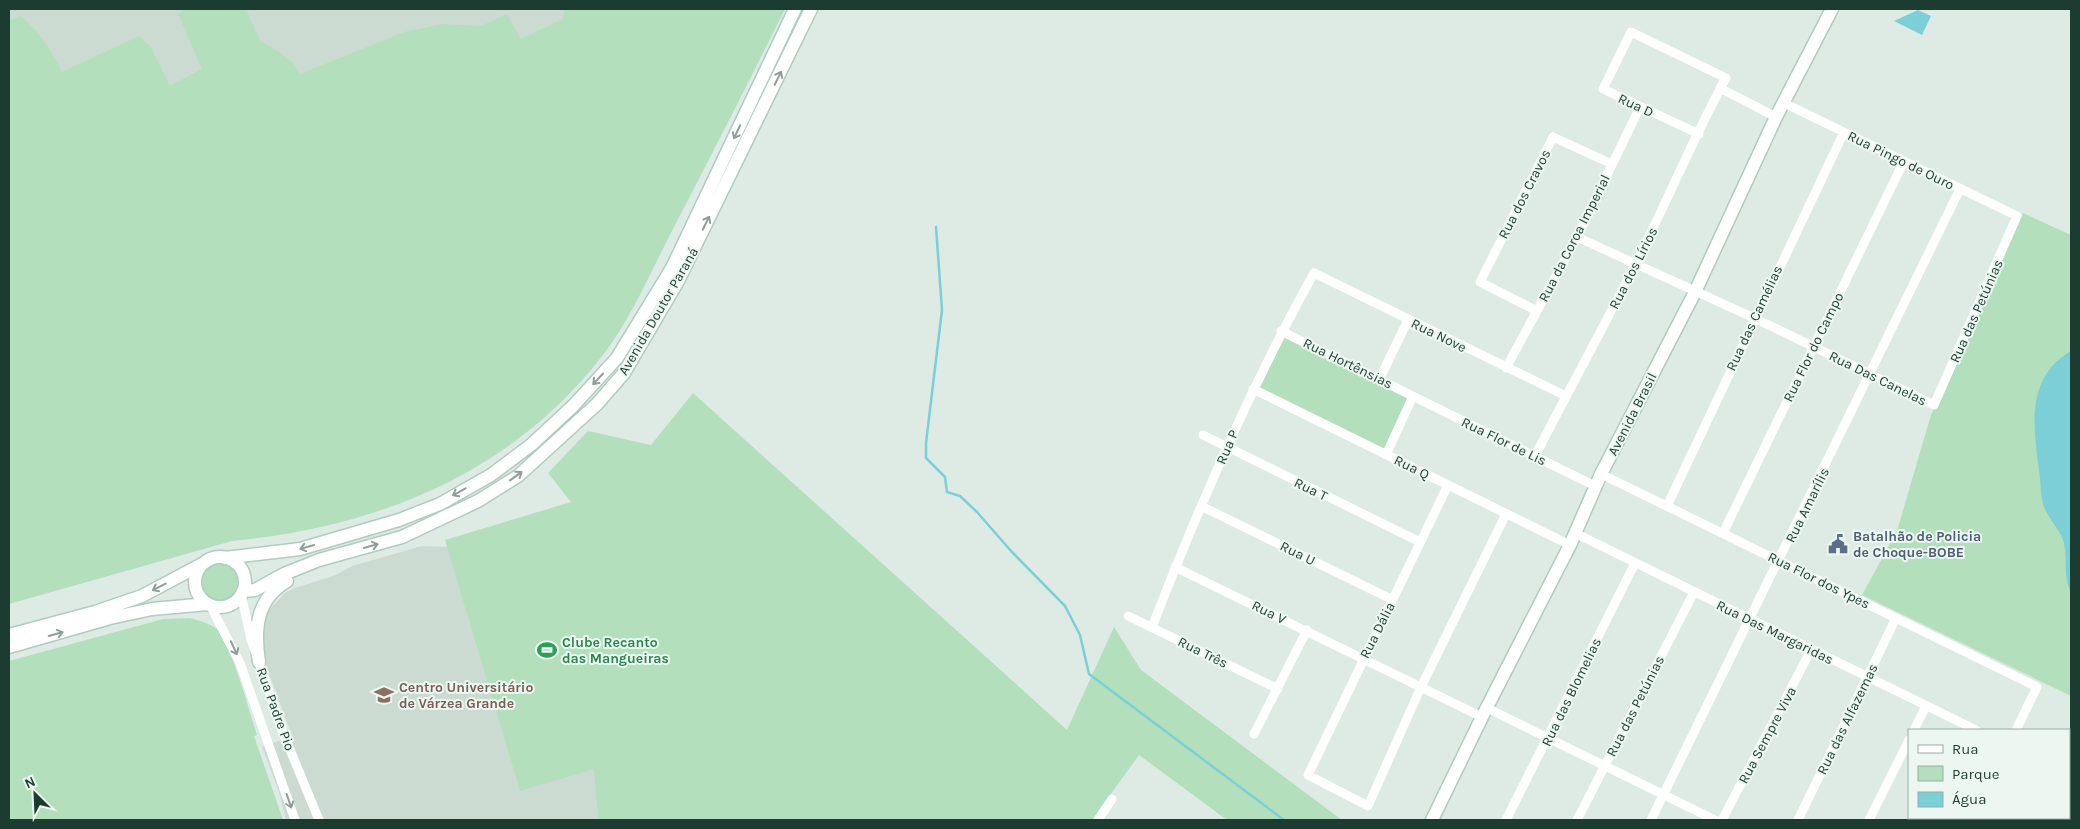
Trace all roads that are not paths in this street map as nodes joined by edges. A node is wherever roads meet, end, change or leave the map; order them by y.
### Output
1 (795, 9) edge
2 (811, 9) edge
3 (1832, 9) edge
4 (1631, 32) joint
5 (1720, 88) junction
6 (1784, 103) junction
7 (1640, 106) junction
8 (1776, 117) junction
9 (1844, 132) junction
10 (1699, 134) junction
11 (1904, 161) junction
12 (1612, 164) junction
13 (1960, 188) junction
14 (2017, 216) joint
15 (1577, 237) junction
16 (1636, 264) junction
17 (1314, 273) joint
18 (1695, 292) junction
19 (1537, 311) junction
20 (1754, 318) junction
21 (1408, 320) junction
22 (1281, 331) junction
23 (1814, 347) junction
24 (1506, 368) junction
25 (1870, 375) junction
26 (1380, 378) junction
27 (1253, 389) junction
28 (1414, 396) junction
29 (1566, 396) junction
30 (1934, 405) joint
31 (1203, 436) dead end
32 (1226, 447) junction
33 (1386, 455) junction
34 (1535, 456) junction
35 (1598, 480) junction
36 (1448, 485) junction
37 (1667, 506) junction
38 (1203, 507) junction
39 (1506, 514) junction
40 (1575, 533) junction
41 (1723, 533) junction
42 (1420, 542) junction
43 (1570, 546) junction
44 (350, 552) junction
45 (225, 558) junction
46 (1779, 561) junction
47 (1635, 563) junction
48 (202, 564) junction
49 (1175, 566) junction
50 (1694, 592) junction
51 (242, 593) junction
52 (1393, 600) junction
53 (209, 605) junction
54 (1128, 616) dead end
55 (1896, 618) junction
56 (1751, 619) junction
57 (1152, 626) junction
58 (1307, 630) junction
59 (9, 635) edge
60 (9, 648) edge
61 (1811, 650) junction
62 (1363, 657) junction
63 (259, 662) junction
64 (1867, 677) junction
65 (1421, 686) junction
66 (1278, 689) junction
67 (1926, 706) junction
68 (1485, 713) junction
69 (1914, 729) edge
70 (1974, 729) edge
71 (2016, 729) edge
72 (1254, 734) dead end
73 (1549, 737) junction
74 (1908, 742) edge
75 (1605, 764) junction
76 (1664, 794) junction
77 (1112, 799) dead end
78 (295, 820) edge
79 (319, 820) edge
80 (1098, 820) edge
81 (1432, 820) edge
82 (1506, 820) edge
83 (1577, 820) edge
84 (1652, 820) edge
85 (1715, 820) edge
86 (1722, 820) edge
87 (1798, 820) edge
88 (1869, 820) edge

1 -> 45 main road, Avenida Doutor Paraná
44 -> 2 main road, Avenida Doutor Paraná
3 - 6 main road, Avenida Brasil
4 - 5 street, Rua dos Lírios
4 - 7 street, Rua D
5 - 8 street
5 - 10 street, Rua dos Lírios
6 - 8 main road, Avenida Brasil
6 - 9 street, Rua Pingo de Ouro
7 - 10 street, Rua D
7 - 12 street, Rua da Coroa Imperial
8 - 18 main road, Avenida Brasil
9 - 11 street, Rua Pingo de Ouro
9 - 20 street, Rua das Camélias
10 - 16 street, Rua dos Lírios
11 - 13 street, Rua Pingo de Ouro
11 - 23 street, Rua Flor do Campo
12 - 15 street, Rua da Coroa Imperial
12 - 19 street, Rua dos Cravos
13 - 14 street, Rua Pingo de Ouro
13 - 25 street, Rua Amarílis
14 - 30 street, Rua das Petúnias
15 - 16 street, Rua Das Canelas
15 - 19 street, Rua da Coroa Imperial
16 - 18 street, Rua Das Canelas
16 - 29 street, Rua dos Lírios
17 - 21 street, Rua Nove
17 - 22 street, Rua P
18 - 20 street, Rua Das Canelas
18 - 35 main road, Avenida Brasil
19 - 24 street, Rua da Coroa Imperial
20 - 23 street, Rua Das Canelas
20 - 37 street, Rua das Camélias
21 - 24 street, Rua Nove
21 - 26 street
22 - 26 street, Rua Hortênsias
22 - 27 street, Rua P
23 - 25 street, Rua Das Canelas
23 - 41 street, Rua Flor do Campo
24 - 29 street, Rua Nove
25 - 30 street, Rua Das Canelas
25 - 46 street, Rua Amarílis
26 - 28 street, Rua Hortênsias
27 - 32 street, Rua P
27 - 33 street, Rua Q
28 - 33 street
28 - 34 street, Rua Flor de Lis
29 - 34 street, Rua dos Lírios
31 - 32 street, Rua T
32 - 38 street, Rua P
32 - 42 street, Rua T
33 - 36 street, Rua Q
34 - 35 street, Rua Flor de Lis
35 - 37 street, Rua Flor dos Ypes
35 - 40 main road, Avenida Brasil
36 - 39 street, Rua Q
36 - 42 street, Rua Dália
37 - 41 street, Rua Flor dos Ypes
38 - 49 street, Rua P
38 - 52 street, Rua U
39 - 43 street, Rua Q
39 - 65 street
40 - 43 main road, Avenida Brasil
40 - 47 street, Rua Das Margaridas
41 - 46 street, Rua Flor dos Ypes
42 - 52 street, Rua Dália
43 - 68 main road, Avenida Brasil
44 - 51 main road, Avenida Doutor Paraná
44 - 63 main road
45 - 48 main road
45 - 51 main road
46 - 55 street, Rua Flor dos Ypes
46 - 56 street, Rua Amarílis
47 - 50 street, Rua Das Margaridas
47 - 73 street, Rua das Blomelias
48 - 53 main road
48 -> 59 main road
49 - 57 street, Rua P
49 - 58 street, Rua V
50 - 56 street, Rua Das Margaridas
50 - 75 street, Rua das Petúnias
51 - 53 main road
51 - 63 street, Rua Padre Pio
52 - 62 street, Rua Dália
60 -> 53 main road
53 -> 78 street, Rua Padre Pio
54 - 57 street, Rua Três
55 - 64 street, Rua das Alfazemas
55 - 71 street, Rua Flor dos Ypes
56 - 61 street, Rua Das Margaridas
56 - 76 street, Rua Amarílis
57 - 66 street, Rua Três
58 - 62 street, Rua V
58 - 66 street
61 - 64 street, Rua Das Margaridas
61 - 86 street, Rua Sempre Viva
62 - 65 street, Rua V
62 - 65 street, Rua Dália
63 - 79 street, Rua Padre Pio
64 - 67 street, Rua Das Margaridas
64 - 87 street, Rua das Alfazemas
65 - 68 street, Rua V
66 - 72 street
67 - 69 street
67 - 70 street, Rua Das Margaridas
68 - 73 street, Rua V
68 - 81 main road, Avenida Brasil
73 - 75 street, Rua V
73 - 82 street, Rua das Blomelias
74 - 88 street
75 - 76 street, Rua V
75 - 83 street, Rua das Petúnias
76 - 84 street, Rua Amarílis
76 - 85 street, Rua V
77 - 80 street

